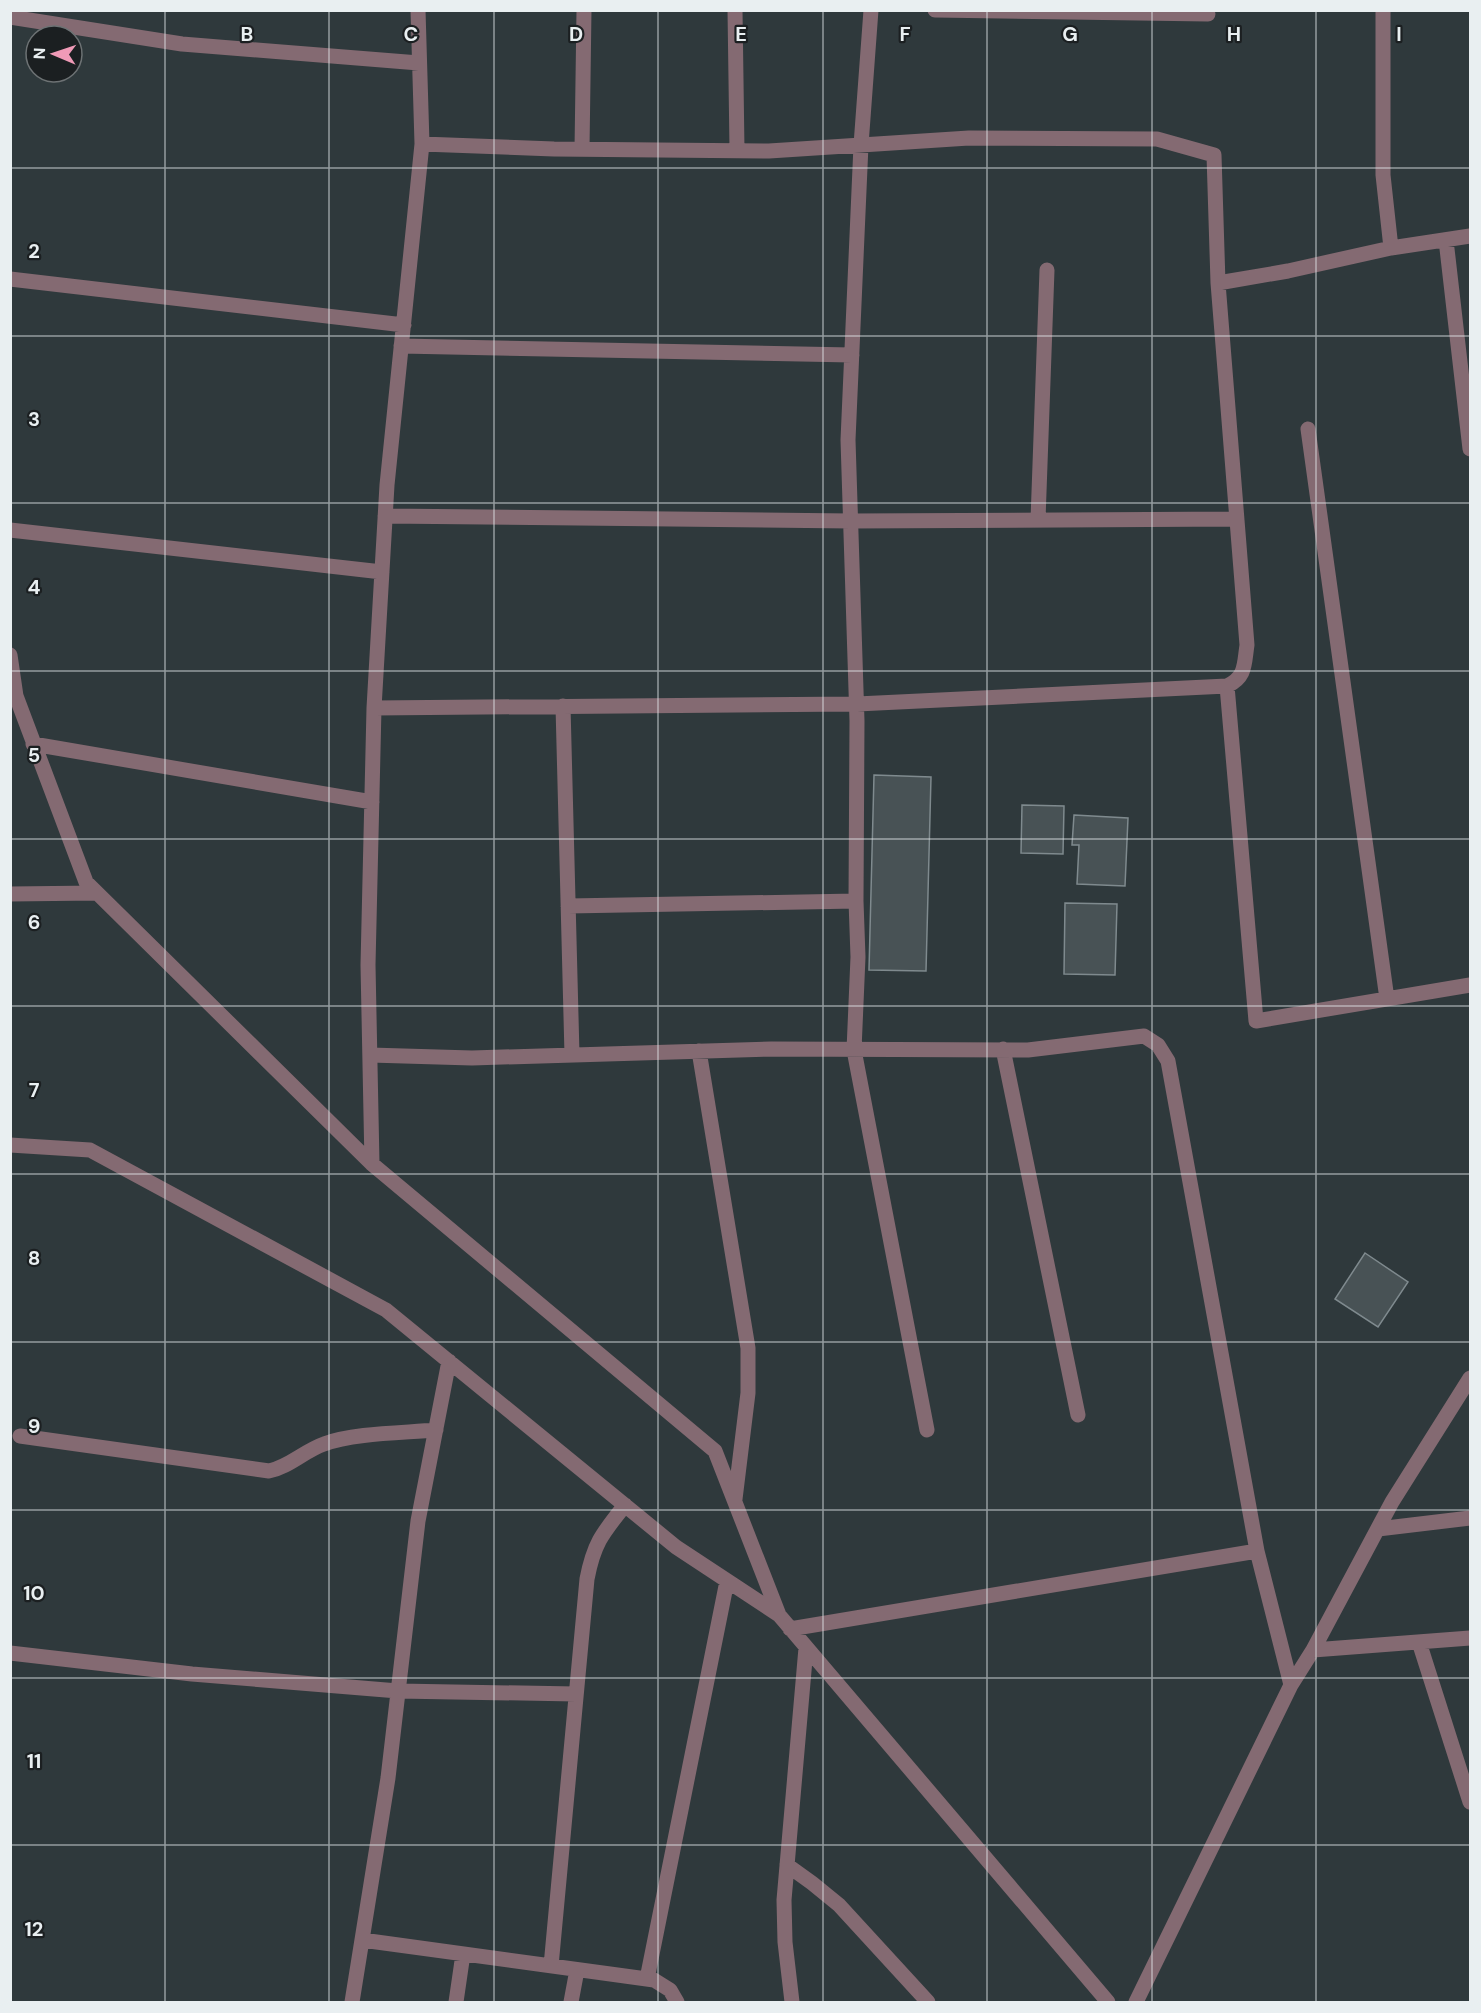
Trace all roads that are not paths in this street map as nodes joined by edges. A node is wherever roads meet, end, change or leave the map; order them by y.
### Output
1 (418, 10) edge
2 (584, 10) edge
3 (735, 10) edge
4 (871, 10) edge
5 (935, 10) edge
6 (1383, 10) edge
7 (1208, 14) dead end
8 (10, 17) edge
9 (419, 63) junction
10 (422, 144) junction
11 (861, 145) junction
12 (582, 149) junction
13 (737, 150) junction
14 (1470, 237) edge
15 (1446, 240) junction
16 (1391, 248) junction
17 (1047, 270) dead end
18 (10, 279) edge
19 (1218, 283) junction
20 (404, 325) junction
21 (401, 346) junction
22 (852, 355) junction
23 (1308, 429) dead end
24 (1470, 449) edge
25 (386, 516) junction
26 (1237, 519) junction
27 (1038, 520) junction
28 (851, 521) junction
29 (10, 530) edge
30 (382, 572) junction
31 (10, 655) edge
32 (1227, 686) junction
33 (857, 704) junction
34 (562, 706) junction
35 (374, 708) junction
36 (33, 744) junction
37 (372, 802) junction
38 (97, 893) junction
39 (10, 894) edge
40 (856, 901) junction
41 (568, 906) junction
42 (1470, 985) edge
43 (1387, 999) junction
44 (1003, 1049) junction
45 (854, 1050) junction
46 (699, 1051) junction
47 (370, 1055) junction
48 (572, 1055) junction
49 (10, 1145) edge
50 (372, 1164) junction
51 (449, 1361) junction
52 (1470, 1378) edge
53 (1078, 1415) dead end
54 (436, 1430) junction
55 (927, 1430) dead end
56 (20, 1436) dead end
57 (735, 1502) junction
58 (625, 1505) junction
59 (1470, 1518) edge
60 (1378, 1529) junction
61 (1257, 1551) junction
62 (727, 1581) junction
63 (779, 1615) junction
64 (790, 1629) junction
65 (1470, 1638) edge
66 (1419, 1642) junction
67 (806, 1648) junction
68 (1313, 1650) junction
69 (10, 1653) edge
70 (1291, 1685) junction
71 (398, 1691) junction
72 (576, 1694) junction
73 (1470, 1802) edge
74 (787, 1865) junction
75 (362, 1940) junction
76 (463, 1954) junction
77 (551, 1966) junction
78 (578, 1970) junction
79 (646, 1979) junction
80 (352, 2002) edge
81 (456, 2002) edge
82 (571, 2002) edge
83 (677, 2002) edge
84 (792, 2002) edge
85 (928, 2002) edge
86 (1108, 2002) edge
87 (1136, 2002) edge

1 - 9 street
2 - 12 street
3 - 13 street
4 - 11 street
5 - 7 street
6 - 16 street
8 - 9 street
9 - 10 street
10 - 12 street
10 - 20 street
11 - 13 street
11 - 19 street
11 - 22 street
12 - 13 street
14 - 15 street
15 - 16 street
15 - 24 street
16 - 19 street
17 - 27 street
18 - 20 street
19 - 26 street
20 - 21 street
21 - 22 street
21 - 25 street
22 - 28 street
23 - 43 street
25 - 28 street
25 - 30 street
26 - 27 street
26 - 32 street
27 - 28 street
28 - 33 street
29 - 30 street
30 - 35 street
31 - 36 street
32 - 33 street
32 - 43 street
33 - 34 street
33 - 40 street
34 - 35 street
34 - 41 street
35 - 37 street
36 - 37 street
36 - 38 street
37 - 47 street
38 - 39 street
38 - 50 street
40 - 41 street
40 - 45 street
41 - 48 street
42 - 43 street
44 - 45 street
44 - 53 street
44 - 61 street
45 - 46 street
45 - 55 street
46 - 48 street
46 - 57 street
47 - 48 street
47 - 50 street
49 - 51 street
50 - 57 street
51 - 54 street
51 - 58 street
52 - 60 street
54 - 56 street
54 - 71 street
57 - 63 street
58 - 62 street
58 - 72 street
59 - 60 street
60 - 68 street
61 - 64 street
61 - 70 street
62 - 63 street
62 - 79 street
63 - 64 street
64 - 67 street
65 - 66 street
66 - 68 street
66 - 73 street
67 - 74 street
67 - 86 street
68 - 70 street
69 - 71 street
70 - 87 street
71 - 72 street
71 - 75 street
72 - 77 street
74 - 84 street
74 - 85 street
75 - 76 street
75 - 80 street
76 - 77 street
76 - 81 street
77 - 78 street
78 - 79 street
78 - 82 street
79 - 83 street

